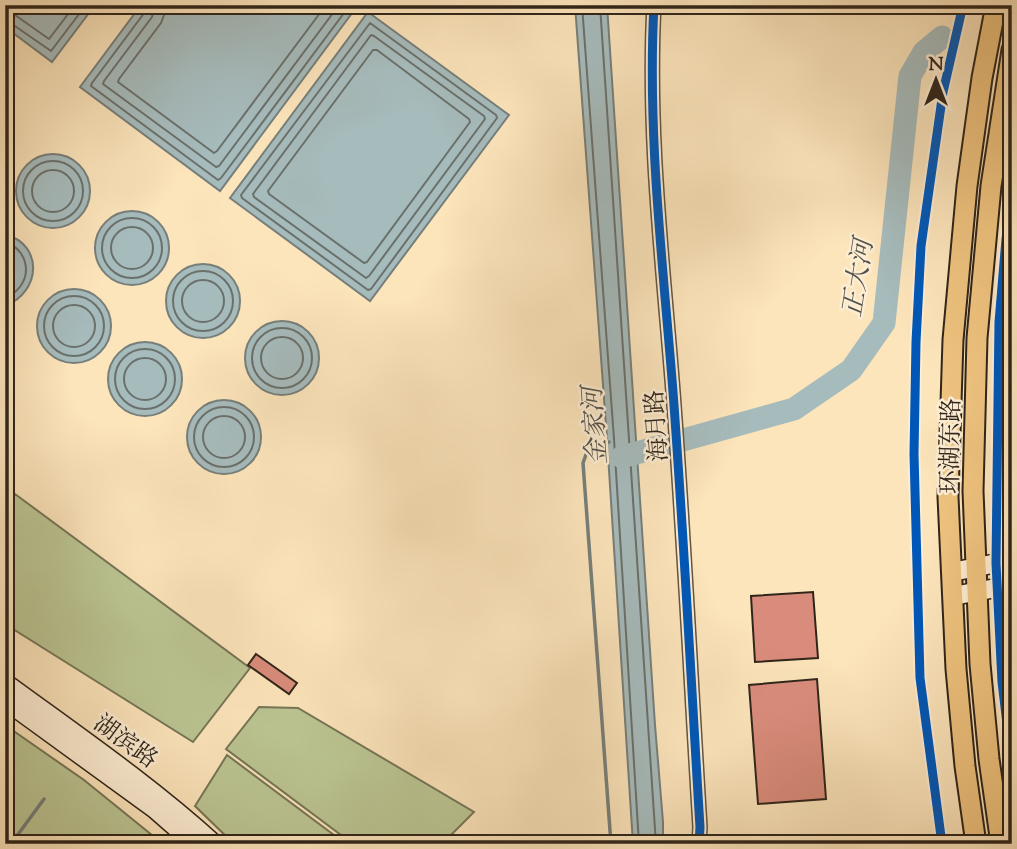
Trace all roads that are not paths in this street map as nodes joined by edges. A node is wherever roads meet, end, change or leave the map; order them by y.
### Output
1 (654, 5) edge
2 (996, 5) edge
3 (1012, 50) edge
4 (1012, 560) edge
5 (976, 567) junction
6 (951, 572) junction
7 (1012, 585) edge
8 (977, 591) junction
9 (953, 596) junction
10 (5, 684) edge
11 (5, 700) edge
12 (195, 844) edge
13 (214, 844) edge
14 (699, 844) edge
15 (976, 844) edge
16 (1001, 844) edge

1 - 14 street, 海月路
2 - 6 main road, 环湖东路
3 - 5 main road, 环湖东路
4 - 5 main road
5 - 6 main road
5 - 8 main road, 环湖东路
6 - 9 main road, 环湖东路
7 - 8 main road
8 - 9 main road
8 - 16 main road, 环湖东路
9 - 15 main road, 环湖东路
10 - 13 main road, 湖滨路
11 - 12 main road, 湖滨路

